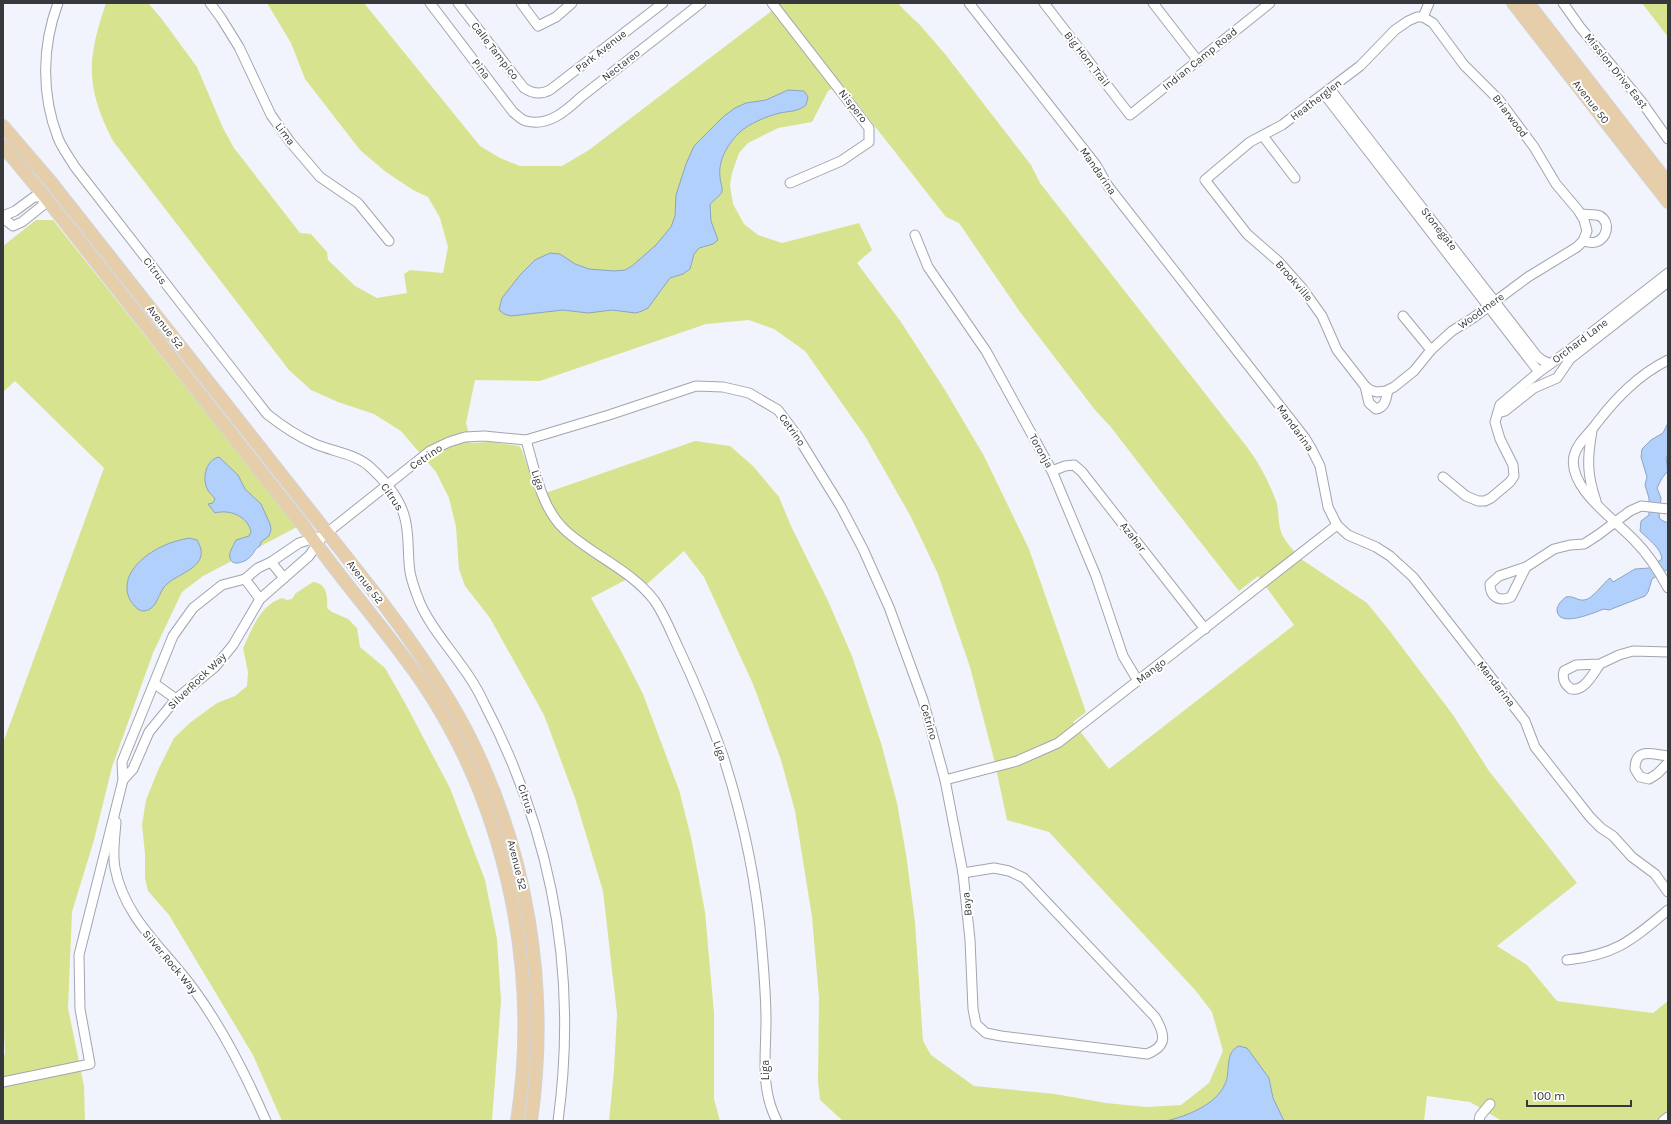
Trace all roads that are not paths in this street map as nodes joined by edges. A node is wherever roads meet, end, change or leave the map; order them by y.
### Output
1 (58, 3) edge
2 (210, 3) edge
3 (430, 3) edge
4 (458, 3) edge
5 (521, 3) edge
6 (572, 3) edge
7 (664, 3) edge
8 (701, 3) edge
9 (772, 3) edge
10 (969, 3) edge
11 (1044, 3) edge
12 (1153, 3) edge
13 (1429, 3) edge
14 (1513, 3) edge
15 (1528, 3) edge
16 (1563, 3) edge
17 (1265, 5) edge
18 (1423, 17) junction
19 (1198, 61) junction
20 (1327, 92) junction
21 (537, 94) joint
22 (1130, 115) joint
23 (539, 123) joint
24 (3, 126) edge
25 (1263, 136) junction
26 (1668, 139) edge
27 (3, 146) edge
28 (1296, 178) dead end
29 (1205, 180) joint
30 (790, 183) dead end
31 (1668, 183) edge
32 (46, 197) junction
33 (1668, 202) edge
34 (1580, 214) junction
35 (3, 217) edge
36 (915, 235) dead end
37 (389, 241) dead end
38 (1583, 241) junction
39 (1668, 273) edge
40 (1668, 282) edge
41 (1492, 304) junction
42 (1403, 316) dead end
43 (1431, 350) junction
44 (1668, 360) edge
45 (1550, 364) junction
46 (1540, 371) junction
47 (1549, 382) junction
48 (1367, 388) junction
49 (1388, 390) junction
50 (1498, 413) junction
51 (1592, 430) junction
52 (526, 440) junction
53 (1574, 461) junction
54 (1588, 462) junction
55 (1052, 471) junction
56 (1443, 477) dead end
57 (386, 486) junction
58 (1597, 503) junction
59 (1668, 508) edge
60 (1616, 523) junction
61 (1337, 525) junction
62 (320, 538) junction
63 (271, 562) junction
64 (1526, 567) dead end
65 (284, 578) junction
66 (245, 579) junction
67 (1668, 588) edge
68 (260, 599) junction
69 (1205, 628) junction
70 (1668, 652) edge
71 (1600, 664) dead end
72 (1138, 681) junction
73 (155, 684) junction
74 (176, 699) junction
75 (1668, 756) edge
76 (1668, 763) edge
77 (123, 780) junction
78 (945, 780) junction
79 (119, 793) junction
80 (963, 873) junction
81 (1668, 892) edge
82 (1668, 910) edge
83 (1568, 960) dead end
84 (3, 1082) edge
85 (1490, 1104) dead end
86 (1668, 1117) edge
87 (266, 1121) edge
88 (517, 1121) edge
89 (531, 1121) edge
90 (558, 1121) edge
91 (777, 1121) edge
92 (1479, 1121) edge
93 (1663, 1121) edge

1 - 57 street, Citrus
2 - 37 street, Lima
3 - 23 street, Pina
4 - 21 street, Calle Tampico
5 - 6 street
7 - 21 street, Park Avenue
8 - 23 street, Nectareo
9 - 30 street, Nispero
10 - 61 street, Mandarina
11 - 22 street, Big Horn Trail
12 - 19 street
13 - 18 street
14 - 33 main road, Avenue 50
15 - 31 main road, Avenue 50
16 - 26 street, Mission Drive East
17 - 19 street, Indian Camp Road
18 - 20 street, Heatherglen
18 - 34 street, Briarwood
19 - 22 street, Indian Camp Road
20 - 25 street, Heatherglen
20 - 41 street, Stonegate
24 - 62 main road, Avenue 52
25 - 28 street
25 - 29 street, Heatherglen
27 - 32 main road, Avenue 52
29 - 48 street, Brookville
32 - 35 street
32 - 35 street
32 - 62 main road, Avenue 52
34 - 38 street, Briarwood
34 - 38 street
36 - 55 street, Toronja
38 - 41 street, Woodmere
39 - 45 street, Orchard Lane
40 - 47 street, Orchard Lane
41 - 43 street, Woodmere
41 - 45 street, Stonegate
41 - 46 street, Stonegate
42 - 43 street
43 - 49 street, Woodmere
44 - 51 street
45 - 46 street, Orchard Lane
46 - 47 street, Stonegate
46 - 50 street, Orchard Lane
47 - 50 street, Orchard Lane
48 - 49 street
48 - 49 street, Brookville
50 - 56 street
51 - 53 street
51 - 54 street
52 - 57 street, Cetrino
52 - 78 street, Cetrino
52 - 91 street, Liga
53 - 54 street
53 - 58 street
54 - 58 street
55 - 69 street, Azahar
55 - 72 street, Toronja
57 - 62 street, Cetrino
57 - 90 street, Citrus
58 - 60 street
59 - 60 street
60 - 64 street
60 - 67 street
61 - 69 street, Mango
61 - 81 street, Mandarina
62 - 63 street, SilverRock Way
62 - 65 street, SilverRock Way
62 - 88 main road, Avenue 52
62 - 89 main road, Avenue 52
63 - 65 street
63 - 66 street, SilverRock Way
65 - 68 street, SilverRock Way
66 - 68 street
66 - 73 street, SilverRock Way
68 - 74 street, SilverRock Way
69 - 72 street, Mango
70 - 71 street
72 - 78 street, Mango
73 - 74 street
73 - 77 street, SilverRock Way
74 - 77 street, SilverRock Way
75 - 76 street
77 - 79 street, SilverRock Way
78 - 80 street, Cetrino
79 - 84 street, SilverRock Way
79 - 87 street, Silver Rock Way
80 - 80 street, Baya
82 - 83 street
85 - 92 street
86 - 93 street

